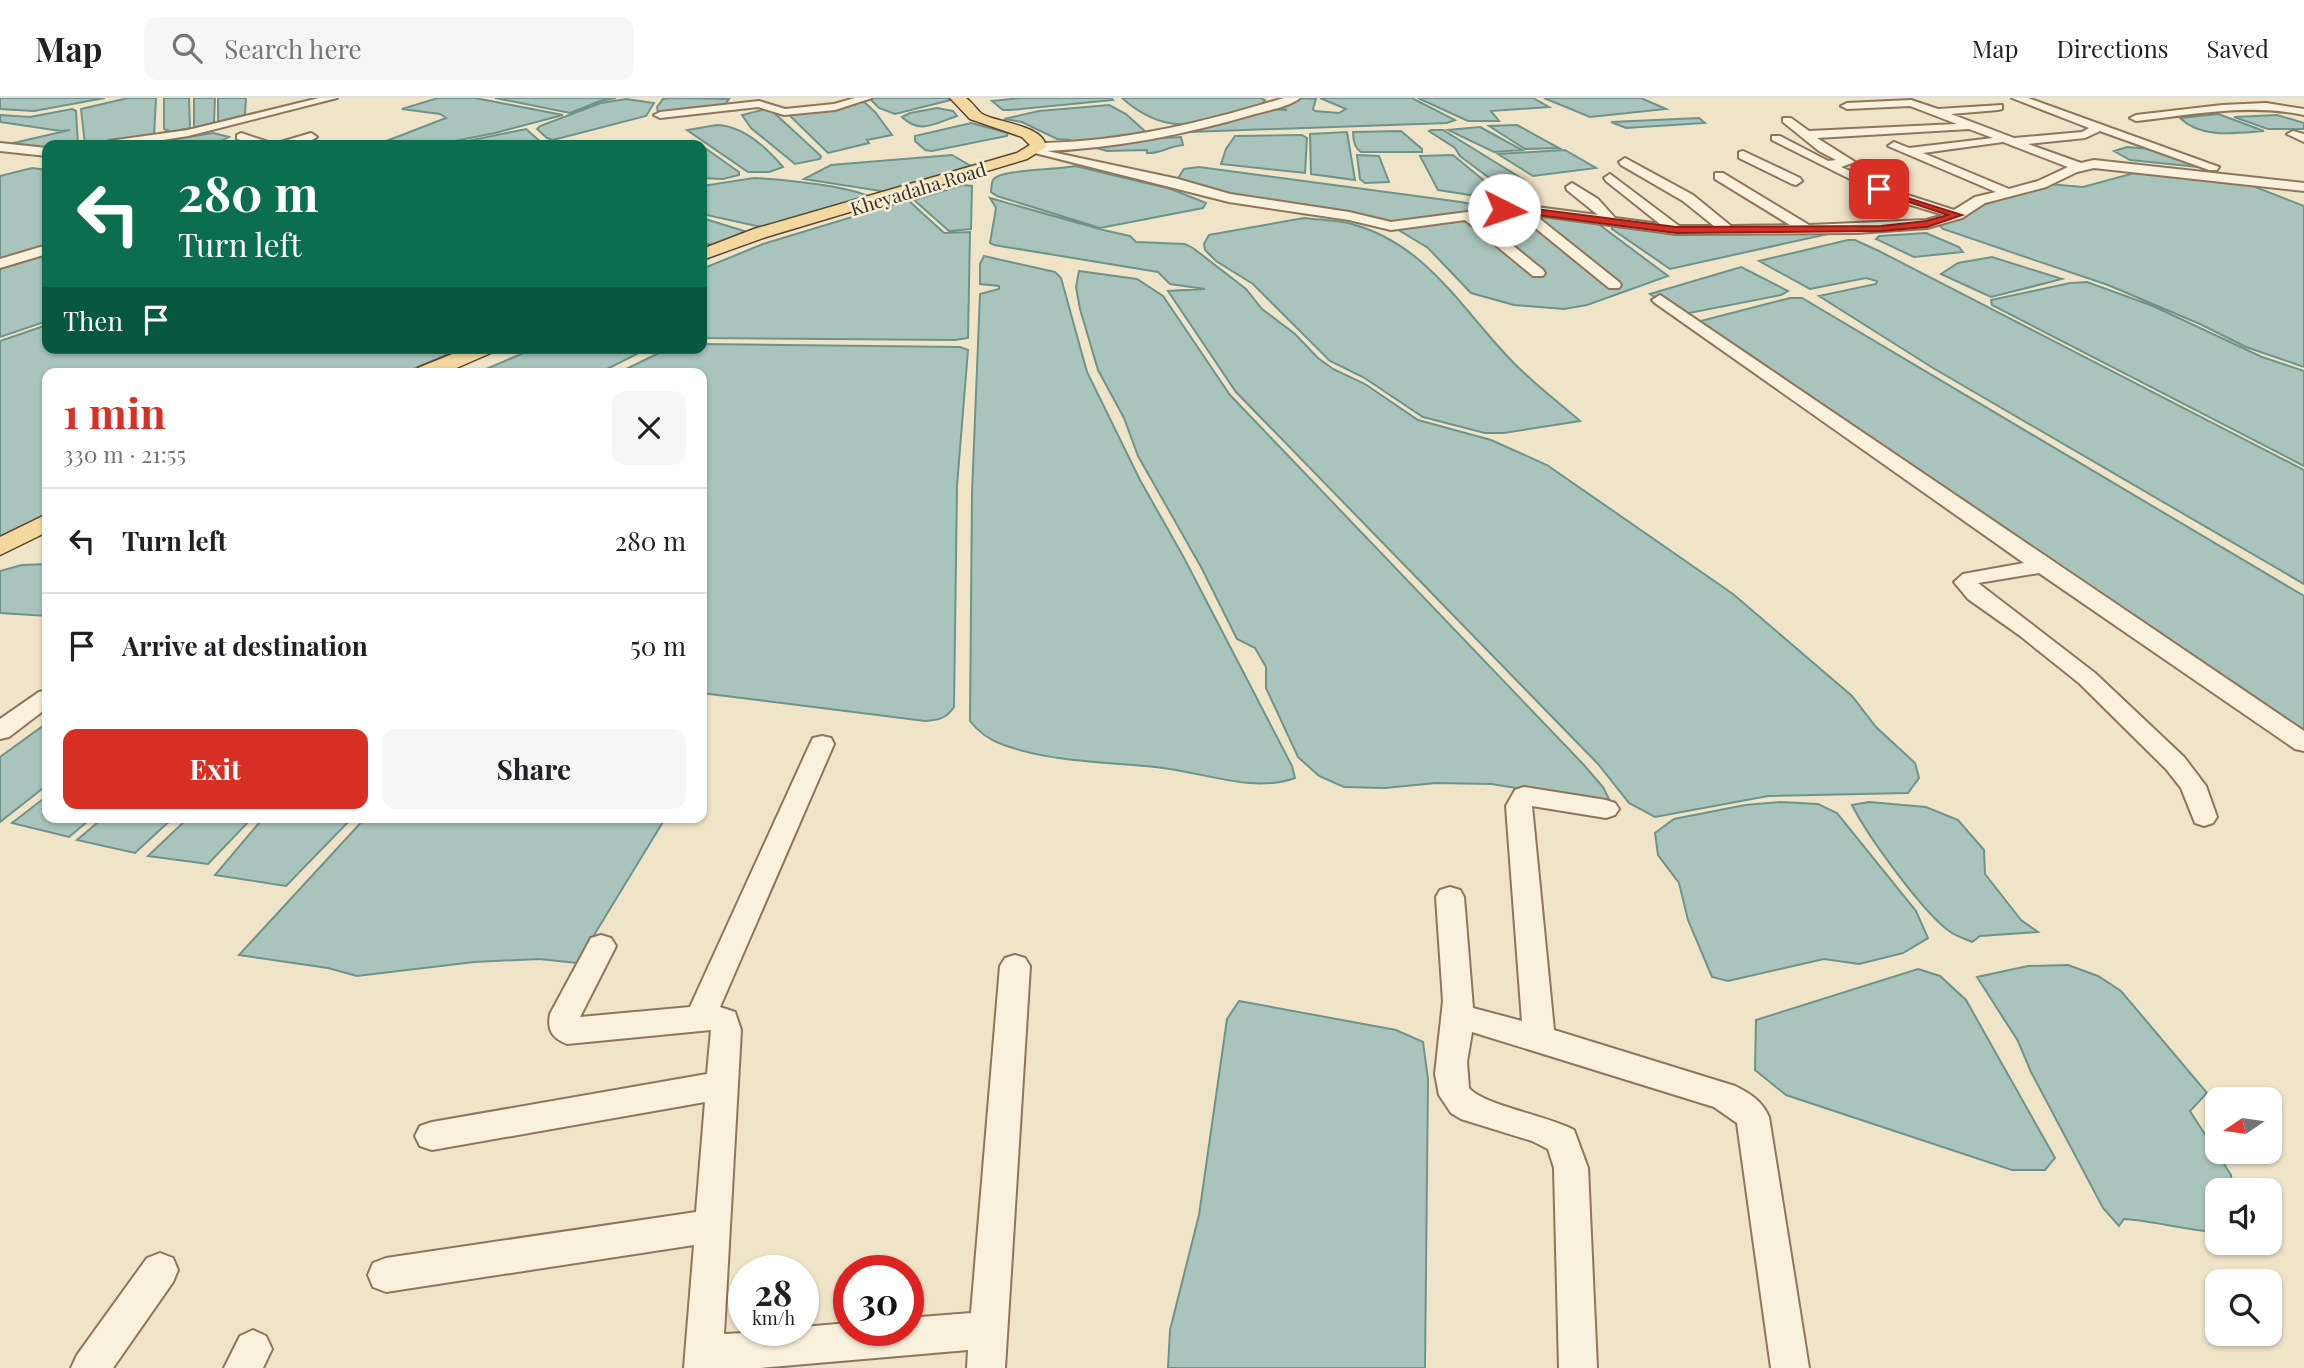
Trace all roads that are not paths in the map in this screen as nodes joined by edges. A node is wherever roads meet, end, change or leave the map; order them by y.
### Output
1 (332, 98) edge
2 (867, 98) edge
3 (957, 98) edge
4 (1295, 98) edge
5 (2017, 98) edge
6 (1847, 106) dead end
7 (1998, 107) dead end
8 (2304, 112) edge
9 (1934, 113) junction
10 (660, 115) dead end
11 (1880, 116) dead end
12 (2136, 118) dead end
13 (1787, 120) dead end
14 (2092, 124) junction
15 (1969, 127) junction
16 (241, 137) dead end
17 (311, 137) dead end
18 (1776, 138) dead end
19 (1811, 139) junction
20 (1877, 139) dead end
21 (141, 140) edge
22 (252, 140) edge
23 (299, 140) edge
24 (1894, 145) dead end
25 (2008, 145) junction
26 (0, 147) edge
27 (1043, 150) junction
28 (1912, 150) dead end
29 (42, 151) edge
30 (1743, 155) dead end
31 (1963, 161) dead end
32 (1625, 162) dead end
33 (1942, 163) dead end
34 (1827, 164) junction
35 (2079, 167) junction
36 (1771, 168) junction
37 (1719, 176) dead end
38 (2237, 177) junction
39 (1611, 178) dead end
40 (1796, 181) dead end
41 (1572, 187) dead end
42 (2304, 187) edge
43 (2009, 193) junction
44 (2291, 200) dead end
45 (1521, 209) junction
46 (1957, 215) junction
47 (1468, 216) junction
48 (1613, 223) junction
49 (1676, 230) junction
50 (1728, 230) junction
51 (1807, 230) junction
52 (42, 251) edge
53 (707, 252) edge
54 (0, 264) edge
55 (1538, 273) dead end
56 (1614, 285) dead end
57 (1660, 300) dead end
58 (472, 354) edge
59 (438, 368) edge
60 (42, 525) edge
61 (0, 547) edge
62 (2042, 566) junction
63 (42, 701) edge
64 (0, 731) edge
65 (2304, 743) edge
66 (822, 744) dead end
67 (1606, 809) dead end
68 (2204, 817) dead end
69 (1450, 897) dead end
70 (601, 946) dead end
71 (1015, 966) dead end
72 (1458, 1016) junction
73 (701, 1018) junction
74 (1539, 1038) junction
75 (722, 1085) junction
76 (432, 1136) dead end
77 (714, 1226) junction
78 (160, 1270) dead end
79 (386, 1275) dead end
80 (989, 1331) junction
81 (704, 1361) edge
82 (90, 1368) edge
83 (986, 1368) edge
84 (1578, 1368) edge
85 (1790, 1368) edge

1 - 21 street
2 - 10 street
3 - 27 main road
4 - 27 street
5 - 14 street
6 - 9 street
7 - 9 street
8 - 12 street
9 - 11 street
9 - 15 street
13 - 19 street
14 - 25 street
14 - 38 street
15 - 19 street
15 - 25 street
16 - 22 street
17 - 23 street
18 - 34 street
19 - 20 street
19 - 34 street
24 - 43 street
25 - 28 street
25 - 35 street
26 - 29 street
27 - 47 street
27 - 53 main road, Kheyadaha Road
30 - 36 street
31 - 33 street
32 - 50 street
34 - 36 street
34 - 46 street
35 - 38 street
35 - 43 street
36 - 40 street
37 - 51 street
38 - 42 street
38 - 44 street
39 - 49 street
41 - 48 street
43 - 46 street
45 - 47 street
45 - 48 street
45 - 56 street
46 - 51 street
47 - 55 street
48 - 49 street
49 - 50 street
50 - 51 street
52 - 54 street
57 - 62 street
58 - 59 main road
60 - 61 main road
62 - 65 street
62 - 68 street
63 - 64 street
66 - 73 street
67 - 74 street
69 - 72 street
70 - 73 street
71 - 80 street
72 - 74 street
72 - 84 street
73 - 75 street
74 - 85 street
75 - 76 street
75 - 77 street
77 - 79 street
77 - 81 street
78 - 82 street
80 - 81 street
80 - 83 street

